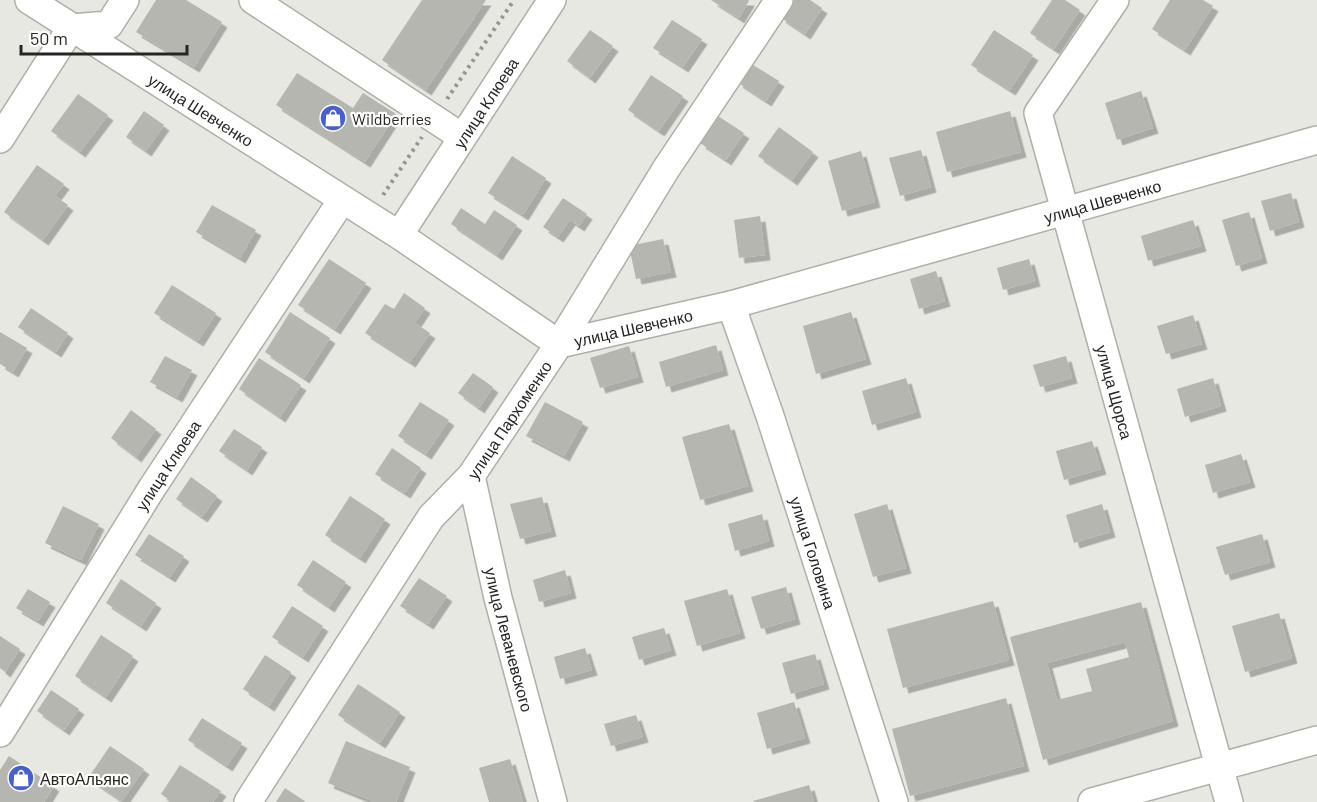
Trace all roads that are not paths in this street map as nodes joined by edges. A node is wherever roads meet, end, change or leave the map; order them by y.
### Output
1 (29, 0) edge
2 (125, 0) edge
3 (253, 0) edge
4 (552, 0) edge
5 (779, 0) edge
6 (1115, 0) edge
7 (71, 28) junction
8 (462, 137) junction
9 (0, 139) edge
10 (1317, 140) edge
11 (342, 200) junction
12 (1064, 213) junction
13 (399, 235) junction
14 (731, 305) junction
15 (559, 344) junction
16 (471, 476) junction
17 (0, 733) edge
18 (1317, 740) edge
19 (1218, 766) junction
20 (248, 802) edge
21 (553, 802) edge
22 (894, 802) edge
23 (1092, 802) edge
24 (1229, 802) edge

1 - 7 street, улица Шевченко
2 - 7 street
3 - 8 street
4 - 8 street, улица Клюева
5 - 15 street, улица Пархоменко
6 - 12 street, улица Щорса
7 - 9 street
7 - 11 street, улица Шевченко
8 - 13 street, улица Клюева
10 - 12 street, улица Шевченко
11 - 13 street, улица Шевченко
11 - 17 street, улица Клюева
12 - 14 street, улица Шевченко
12 - 19 street, улица Щорса
13 - 15 street, улица Шевченко
14 - 15 street, улица Шевченко
14 - 22 street, улица Головина
15 - 16 street, улица Пархоменко
16 - 20 street, улица Пархоменко
16 - 21 street, улица Леваневского
18 - 19 street
19 - 23 street
19 - 24 street, улица Щорса

